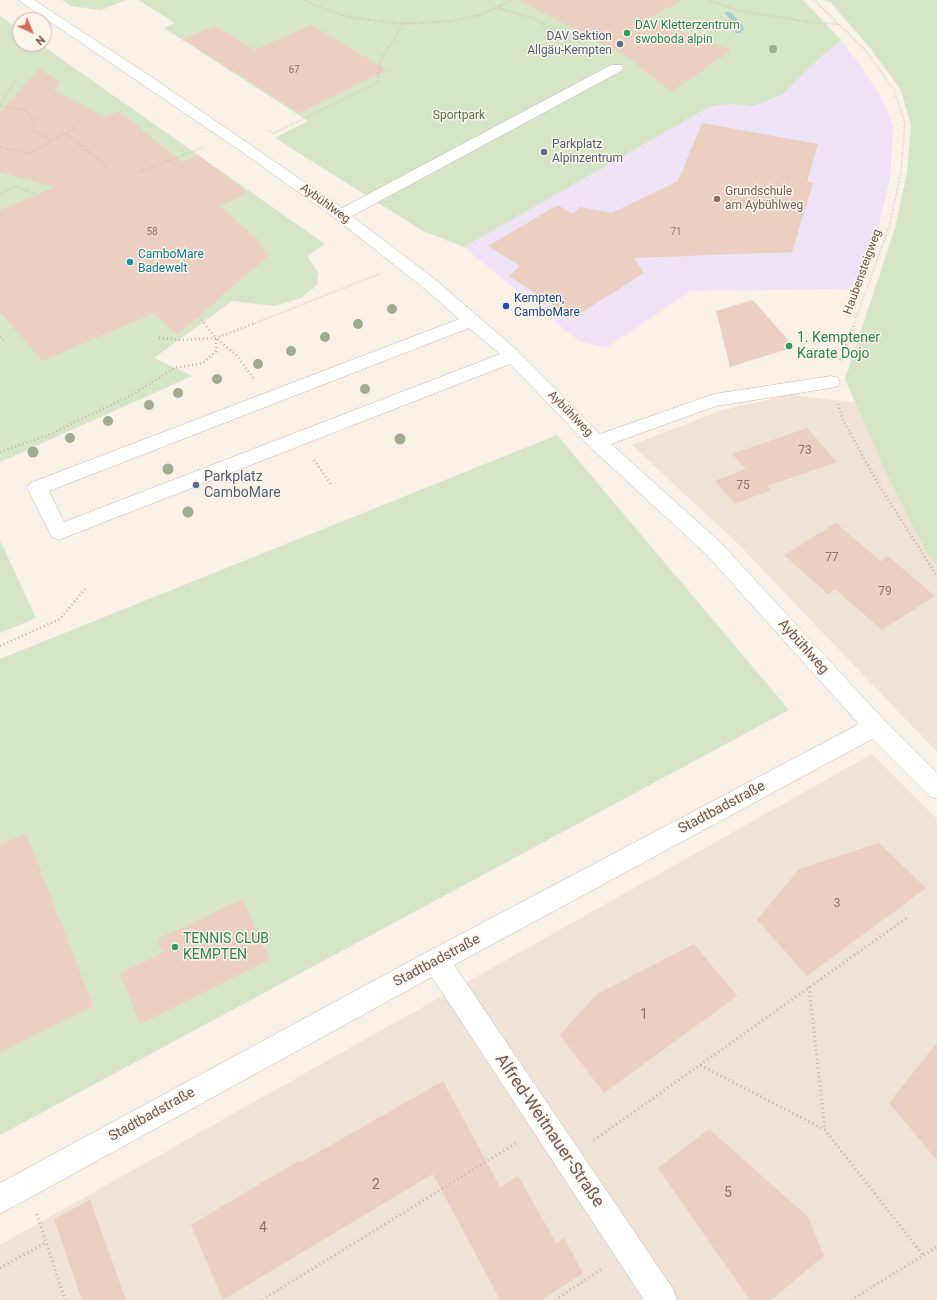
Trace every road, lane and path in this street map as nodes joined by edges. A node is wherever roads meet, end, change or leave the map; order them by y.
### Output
1 (25, 0) edge
2 (304, 0) edge
3 (513, 0) edge
4 (707, 0) edge
5 (814, 0) edge
6 (501, 4) dead end
7 (498, 8) junction
8 (403, 24) junction
9 (839, 24) junction
10 (616, 68) joint
11 (15, 81) dead end
12 (0, 106) edge
13 (76, 126) dead end
14 (269, 131) dead end
15 (66, 133) junction
16 (230, 137) junction
17 (52, 140) junction
18 (0, 147) edge
19 (107, 166) dead end
20 (140, 172) dead end
21 (0, 194) edge
22 (37, 194) dead end
23 (341, 214) junction
24 (405, 263) junction
25 (199, 316) dead end
26 (472, 320) junction
27 (0, 337) edge
28 (159, 338) dead end
29 (216, 338) junction
30 (5, 341) dead end
31 (513, 356) junction
32 (202, 363) dead end
33 (831, 382) junction
34 (597, 442) junction
35 (0, 452) edge
36 (937, 576) edge
37 (85, 589) dead end
38 (0, 646) edge
39 (875, 726) junction
40 (937, 789) edge
41 (908, 917) dead end
42 (436, 961) junction
43 (809, 987) junction
44 (700, 1065) junction
45 (545, 1125) junction
46 (825, 1130) junction
47 (568, 1159) junction
48 (28, 1183) junction
49 (1, 1197) edge
50 (45, 1243) junction
51 (937, 1247) edge
52 (630, 1251) junction
53 (924, 1255) junction
54 (0, 1268) edge
55 (65, 1300) edge
56 (262, 1300) edge
57 (555, 1300) edge
58 (662, 1300) edge
59 (851, 1300) edge

1 - 16 street, Aybühlweg
2 - 8 path
3 - 7 path
4 - 9 path
5 - 9 path, Haubensteigweg
6 - 7 path
7 - 8 path
7 - 10 path
8 - 14 path
9 - 33 path, Haubensteigweg
10 - 23 street
11 - 12 path
12 - 17 path
13 - 15 path
15 - 17 path
15 - 19 path
16 - 20 path
16 - 23 street, Aybühlweg
17 - 18 path
21 - 22 path
23 - 24 street, Aybühlweg
24 - 26 street, Aybühlweg
24 - 29 path
25 - 29 path
26 - 31 street, Aybühlweg
26 - 31 street
27 - 30 path
28 - 29 path
31 - 34 street, Aybühlweg
32 - 35 path
33 - 34 street, Aybühlweg
33 - 36 path
34 - 39 street, Aybühlweg
37 - 38 path
39 - 40 street, Aybühlweg
39 - 42 street, Stadtbadstraße
41 - 43 path
42 - 45 street, Alfred-Weitnauer-Straße
42 - 48 street, Stadtbadstraße
43 - 44 path
43 - 46 path
44 - 46 path
44 - 47 path
45 - 47 street, Alfred-Weitnauer-Straße
45 - 56 path
46 - 53 path
47 - 52 street, Alfred-Weitnauer-Straße
48 - 49 street, Stadtbadstraße
48 - 50 path
50 - 54 path
50 - 55 path
51 - 53 path
52 - 57 path
52 - 58 street, Alfred-Weitnauer-Straße
53 - 59 path

